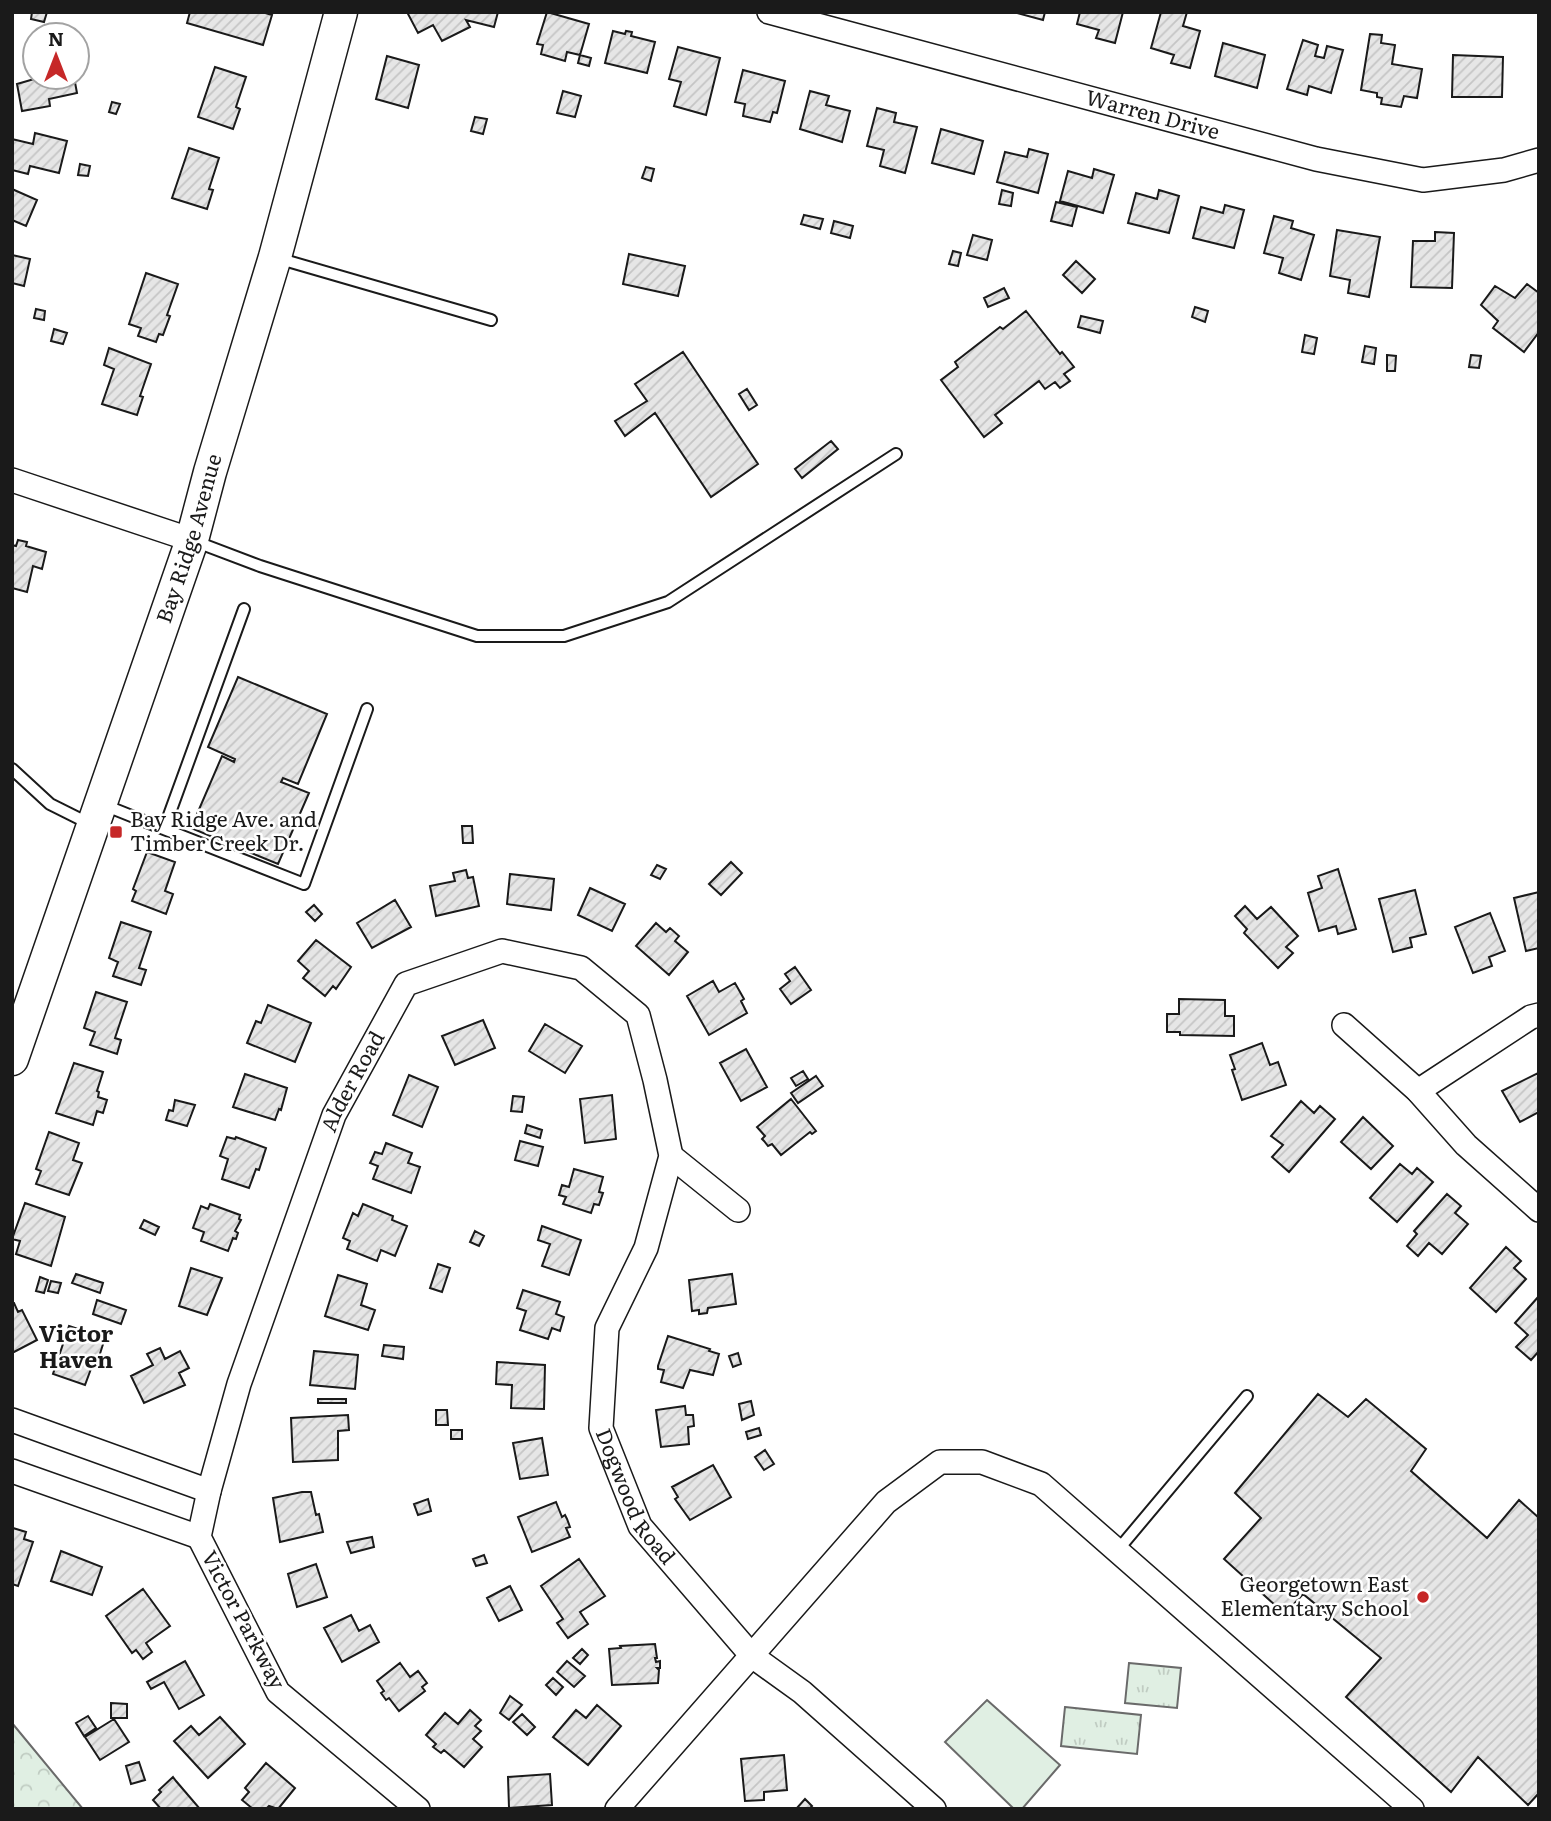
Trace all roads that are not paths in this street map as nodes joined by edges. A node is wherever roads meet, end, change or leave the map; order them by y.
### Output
1 (341, 12) edge
2 (769, 12) edge
3 (1539, 160) edge
4 (275, 257) junction
5 (491, 320) dead end
6 (896, 454) dead end
7 (12, 480) edge
8 (192, 540) junction
9 (244, 609) dead end
10 (368, 709) dead end
11 (12, 769) edge
12 (97, 814) junction
13 (164, 829) junction
14 (1539, 1015) edge
15 (1344, 1025) dead end
16 (12, 1059) edge
17 (655, 1080) joint
18 (1418, 1091) junction
19 (671, 1156) junction
20 (738, 1210) dead end
21 (1539, 1210) edge
22 (1247, 1396) dead end
23 (12, 1420) edge
24 (12, 1471) edge
25 (209, 1491) junction
26 (199, 1536) junction
27 (1117, 1551) junction
28 (752, 1656) junction
29 (418, 1809) edge
30 (617, 1809) edge
31 (934, 1809) edge
32 (1412, 1809) edge

1 - 4 main road, Bay Ridge Avenue
2 - 3 street, Warren Drive
4 - 5 lane
4 - 8 main road, Bay Ridge Avenue
6 - 8 lane
7 - 8 street
8 - 12 main road, Bay Ridge Avenue
9 - 13 lane
10 - 13 lane
11 - 12 lane
12 - 13 lane
12 - 16 main road, Bay Ridge Avenue
14 - 18 street
15 - 18 street
17 - 19 street, Dogwood Road
17 - 25 street, Alder Road
18 - 21 street
19 - 20 street
19 - 28 street, Dogwood Road
22 - 27 lane
23 - 25 street
24 - 26 street, Victor Parkway
25 - 26 street, Victor Parkway
26 - 29 street, Victor Parkway
27 - 28 street
27 - 32 street
28 - 30 street
28 - 31 street, Dogwood Road

